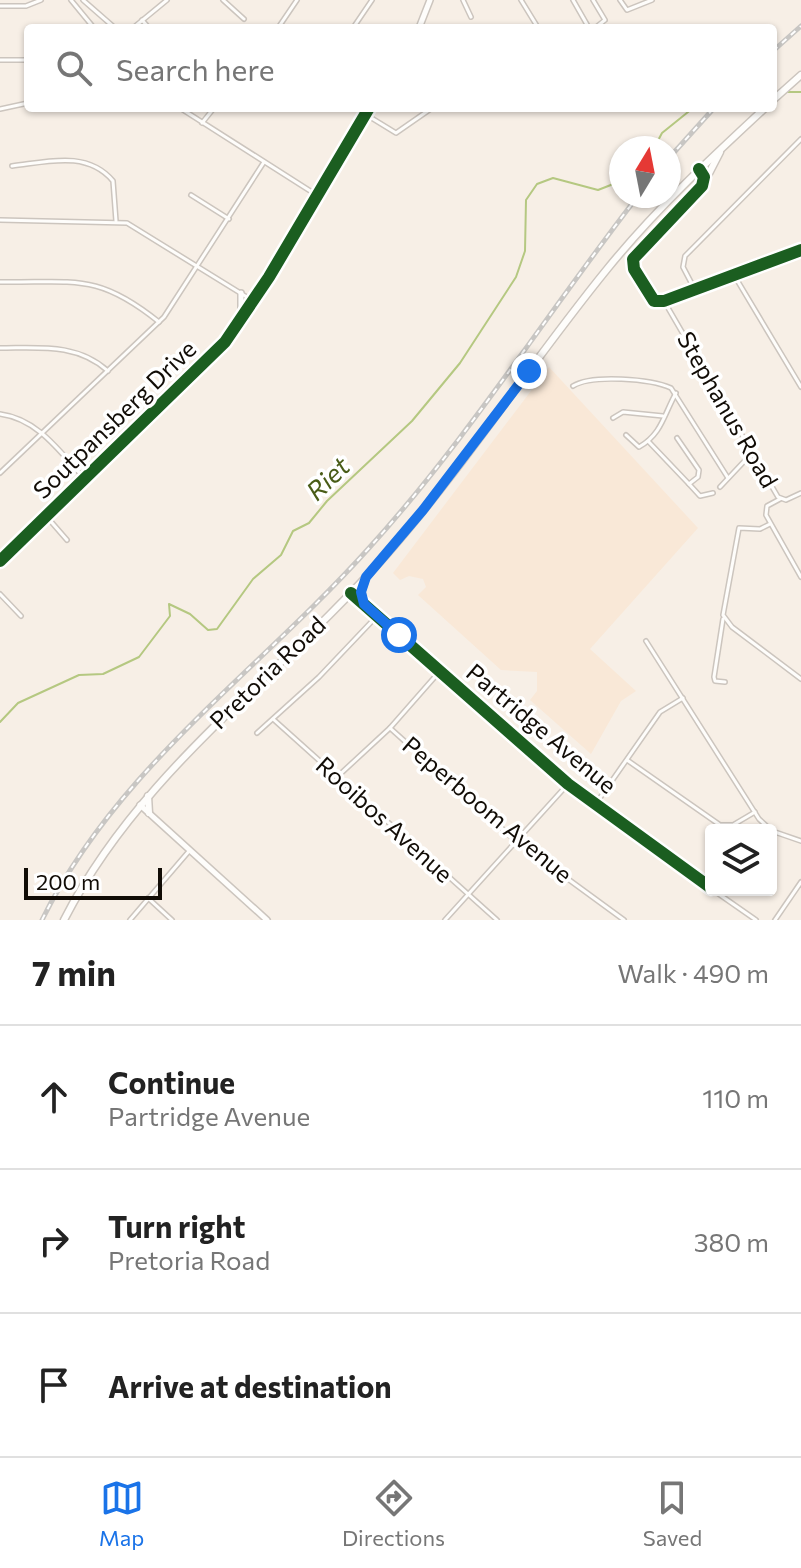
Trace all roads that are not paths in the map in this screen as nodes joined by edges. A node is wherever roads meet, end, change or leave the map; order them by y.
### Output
1 (41, 0) edge
2 (71, 0) edge
3 (83, 0) edge
4 (167, 0) edge
5 (223, 0) edge
6 (297, 0) edge
7 (372, 0) edge
8 (430, 0) edge
9 (463, 0) edge
10 (521, 0) edge
11 (573, 0) edge
12 (593, 0) edge
13 (620, 0) edge
14 (652, 0) edge
15 (0, 6) edge
16 (471, 17) dead end
17 (244, 19) dead end
18 (142, 20) junction
19 (91, 24) edge
20 (110, 24) edge
21 (138, 24) edge
22 (146, 24) edge
23 (281, 24) edge
24 (356, 24) edge
25 (421, 24) edge
26 (536, 24) edge
27 (587, 24) edge
28 (599, 24) edge
29 (0, 60) edge
30 (24, 60) edge
31 (801, 75) edge
32 (777, 96) edge
33 (24, 104) edge
34 (0, 109) edge
35 (186, 112) edge
36 (211, 112) edge
37 (426, 112) edge
38 (761, 112) edge
39 (366, 115) joint
40 (202, 123) junction
41 (801, 139) edge
42 (724, 146) junction
43 (264, 162) junction
44 (12, 166) dead end
45 (699, 169) junction
46 (691, 176) junction
47 (704, 182) junction
48 (316, 194) junction
49 (191, 195) dead end
50 (229, 219) junction
51 (0, 220) edge
52 (116, 221) junction
53 (801, 250) edge
54 (198, 266) junction
55 (734, 275) junction
56 (0, 282) edge
57 (695, 290) junction
58 (241, 293) junction
59 (252, 300) junction
60 (664, 301) junction
61 (241, 314) junction
62 (159, 322) junction
63 (224, 343) junction
64 (0, 348) edge
65 (108, 371) junction
66 (573, 386) dead end
67 (801, 387) edge
68 (676, 393) junction
69 (0, 414) edge
70 (663, 416) junction
71 (613, 418) dead end
72 (42, 433) junction
73 (626, 435) dead end
74 (677, 438) dead end
75 (648, 441) junction
76 (752, 453) junction
77 (0, 473) edge
78 (728, 478) junction
79 (86, 480) junction
80 (689, 484) junction
81 (720, 487) dead end
82 (713, 493) dead end
83 (801, 493) edge
84 (780, 499) junction
85 (47, 517) junction
86 (770, 524) junction
87 (67, 540) dead end
88 (0, 561) edge
89 (366, 577) junction
90 (801, 577) edge
91 (351, 593) junction
92 (0, 594) edge
93 (364, 604) junction
94 (377, 615) junction
95 (723, 615) junction
96 (21, 616) dead end
97 (646, 641) dead end
98 (440, 671) junction
99 (801, 679) edge
100 (725, 682) dead end
101 (683, 698) junction
102 (273, 719) junction
103 (390, 728) junction
104 (257, 733) dead end
105 (627, 760) junction
106 (337, 777) junction
107 (568, 784) junction
108 (149, 793) junction
109 (140, 804) junction
110 (595, 805) junction
111 (755, 812) junction
112 (131, 814) junction
113 (149, 814) junction
114 (516, 841) junction
115 (801, 841) edge
116 (190, 850) junction
117 (801, 882) edge
118 (705, 884) edge
119 (467, 896) junction
120 (722, 896) edge
121 (148, 898) junction
122 (64, 920) edge
123 (130, 920) edge
124 (172, 920) edge
125 (267, 920) edge
126 (445, 920) edge
127 (497, 920) edge
128 (624, 920) edge
129 (756, 920) edge
130 (775, 920) edge

1 - 15 street
2 - 19 street
3 - 20 street
4 - 18 street
5 - 17 street
6 - 23 street
7 - 24 street
8 - 25 street
9 - 16 street
10 - 26 street
11 - 27 street
12 - 28 street
13 - 14 street
18 - 21 street
18 - 22 street
29 - 30 street
31 - 32 main road
33 - 34 street
35 - 40 street
36 - 40 street
37 - 39 street
38 - 42 main road, Pretoria Road
39 - 48 street, Soutpansberg Drive
40 - 43 street
41 - 57 street
42 - 45 main road, Pretoria Road
42 - 47 main road
43 - 48 street
43 - 50 street
44 - 52 street
45 - 46 main road, Pretoria Road
45 - 47 street
46 - 47 main road
46 - 89 main road, Pretoria Road
47 - 60 street, Stephanus Road
48 - 59 street, Soutpansberg Drive
49 - 50 street
50 - 54 street
51 - 52 street
52 - 54 street
53 - 55 street
54 - 58 street
54 - 62 street
55 - 57 street
55 - 67 street
56 - 62 street
57 - 60 street
58 - 59 street
58 - 61 street
59 - 61 street, Soutpansberg Drive
59 - 63 street, Soutpansberg Drive
60 - 76 street, Stephanus Road
61 - 63 street, Soutpansberg Drive
62 - 65 street
63 - 79 street, Soutpansberg Drive
64 - 65 street
65 - 72 street
66 - 68 street
68 - 70 street
68 - 78 street
69 - 72 street
70 - 71 street
70 - 75 street
72 - 77 street
72 - 79 street
73 - 75 street
74 - 80 street
75 - 80 street
76 - 78 street
76 - 84 street, Stephanus Road
78 - 81 street
79 - 85 street, Soutpansberg Drive
80 - 82 street
83 - 84 street, Stephanus Road
84 - 86 street
85 - 87 street
85 - 88 street, Soutpansberg Drive
86 - 90 street
86 - 95 street
89 - 91 main road, Pretoria Road
89 - 93 main road
91 - 93 street, Partridge Avenue
91 - 108 main road, Pretoria Road
92 - 96 street
93 - 94 street, Partridge Avenue
94 - 98 street, Partridge Avenue
94 - 102 street
95 - 99 street
95 - 100 street
97 - 101 street
98 - 103 street
98 - 107 street, Partridge Avenue
101 - 105 street
101 - 111 street
102 - 104 street
102 - 106 street, Rooibos Avenue
103 - 106 street
103 - 114 street, Peperboom Avenue
105 - 110 street
105 - 111 street
106 - 119 street, Rooibos Avenue
107 - 110 street, Partridge Avenue
107 - 114 street
108 - 109 main road, Pretoria Road
108 - 113 main road
109 - 112 main road, Pretoria Road
109 - 113 street
110 - 118 street, Partridge Avenue
111 - 115 street
112 - 113 main road
112 - 122 main road, Pretoria Road
113 - 116 street
114 - 119 street
114 - 128 street, Peperboom Avenue
116 - 121 street
116 - 125 street
117 - 130 street
119 - 126 street
119 - 127 street, Rooibos Avenue
120 - 129 street, Partridge Avenue
121 - 123 street
121 - 124 street

